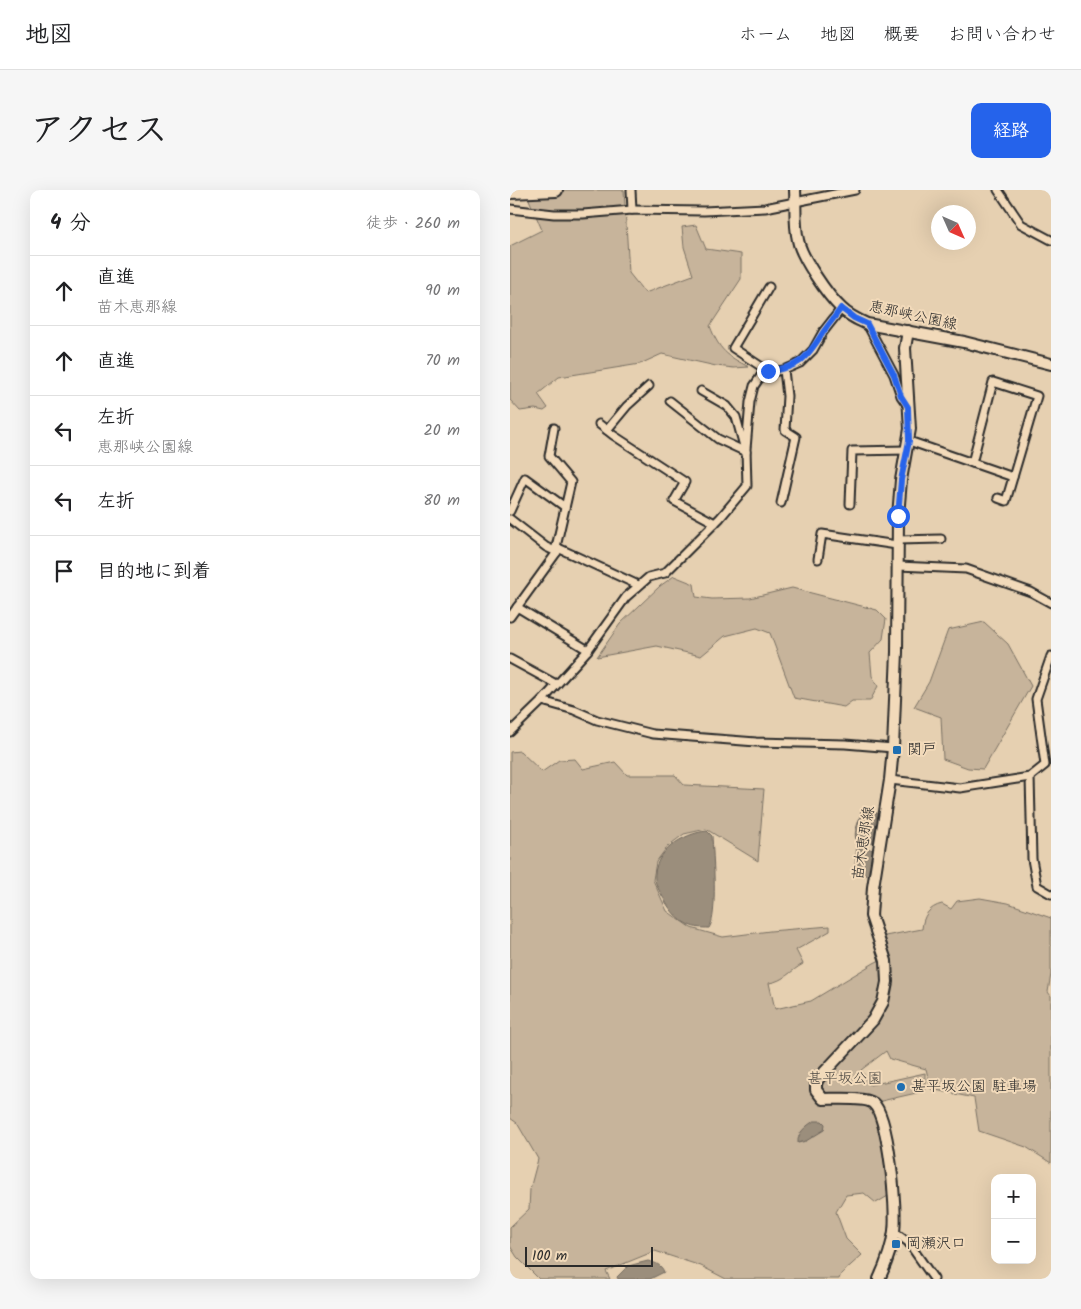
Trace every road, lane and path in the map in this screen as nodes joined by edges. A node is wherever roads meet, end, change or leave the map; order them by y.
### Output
1 (556, 190) edge
2 (631, 190) edge
3 (855, 190) edge
4 (998, 190) edge
5 (510, 192) edge
6 (795, 196) edge
7 (510, 209) edge
8 (632, 210) junction
9 (1051, 240) edge
10 (769, 287) dead end
11 (841, 308) junction
12 (867, 324) junction
13 (908, 331) junction
14 (1051, 364) edge
15 (784, 370) junction
16 (768, 371) junction
17 (649, 386) dead end
18 (702, 391) dead end
19 (670, 401) dead end
20 (908, 407) junction
21 (600, 424) dead end
22 (554, 428) dead end
23 (607, 430) junction
24 (908, 446) junction
25 (746, 452) junction
26 (972, 463) junction
27 (1013, 477) junction
28 (998, 498) dead end
29 (781, 503) dead end
30 (850, 504) dead end
31 (565, 507) junction
32 (510, 511) edge
33 (510, 519) edge
34 (715, 523) junction
35 (940, 539) dead end
36 (897, 542) junction
37 (556, 550) junction
38 (818, 559) dead end
39 (898, 566) junction
40 (638, 585) junction
41 (1051, 603) edge
42 (517, 607) junction
43 (510, 617) edge
44 (588, 650) junction
45 (1051, 656) edge
46 (510, 659) edge
47 (556, 684) junction
48 (542, 701) junction
49 (510, 732) edge
50 (893, 748) junction
51 (1030, 777) junction
52 (890, 780) junction
53 (1051, 894) edge
54 (894, 1232) junction
55 (879, 1279) edge
56 (934, 1279) edge

1 - 5 highway
2 - 8 street
3 - 6 street
4 - 9 street
6 - 8 street
6 - 11 main road, 恵那峡公園線
7 - 8 street
10 - 16 street
11 - 12 main road, 恵那峡公園線
11 - 15 street
12 - 13 main road, 恵那峡公園線
12 - 20 street
13 - 14 main road, 恵那峡公園線
13 - 20 main road, 苗木恵那線
15 - 16 street
15 - 29 street
16 - 25 street
17 - 23 street
18 - 25 street
19 - 25 street
20 - 24 main road, 苗木恵那線
21 - 23 street
22 - 31 street
23 - 34 street
24 - 26 street
24 - 30 street
24 - 36 main road, 苗木恵那線
25 - 34 street
26 - 27 street
26 - 27 street
27 - 28 street
31 - 32 street
31 - 37 street
33 - 37 street
34 - 40 street
35 - 36 street
36 - 38 street
36 - 39 main road, 苗木恵那線
37 - 40 street
37 - 42 street
39 - 41 street
39 - 50 main road, 苗木恵那線
40 - 44 street
42 - 43 street
42 - 44 street
44 - 47 street
45 - 51 street
46 - 47 street
47 - 48 street
48 - 49 street
48 - 50 street
50 - 52 main road, 苗木恵那線
51 - 52 street
51 - 53 street
52 - 54 main road, 苗木恵那線
54 - 55 main road, 苗木恵那線
54 - 56 street

